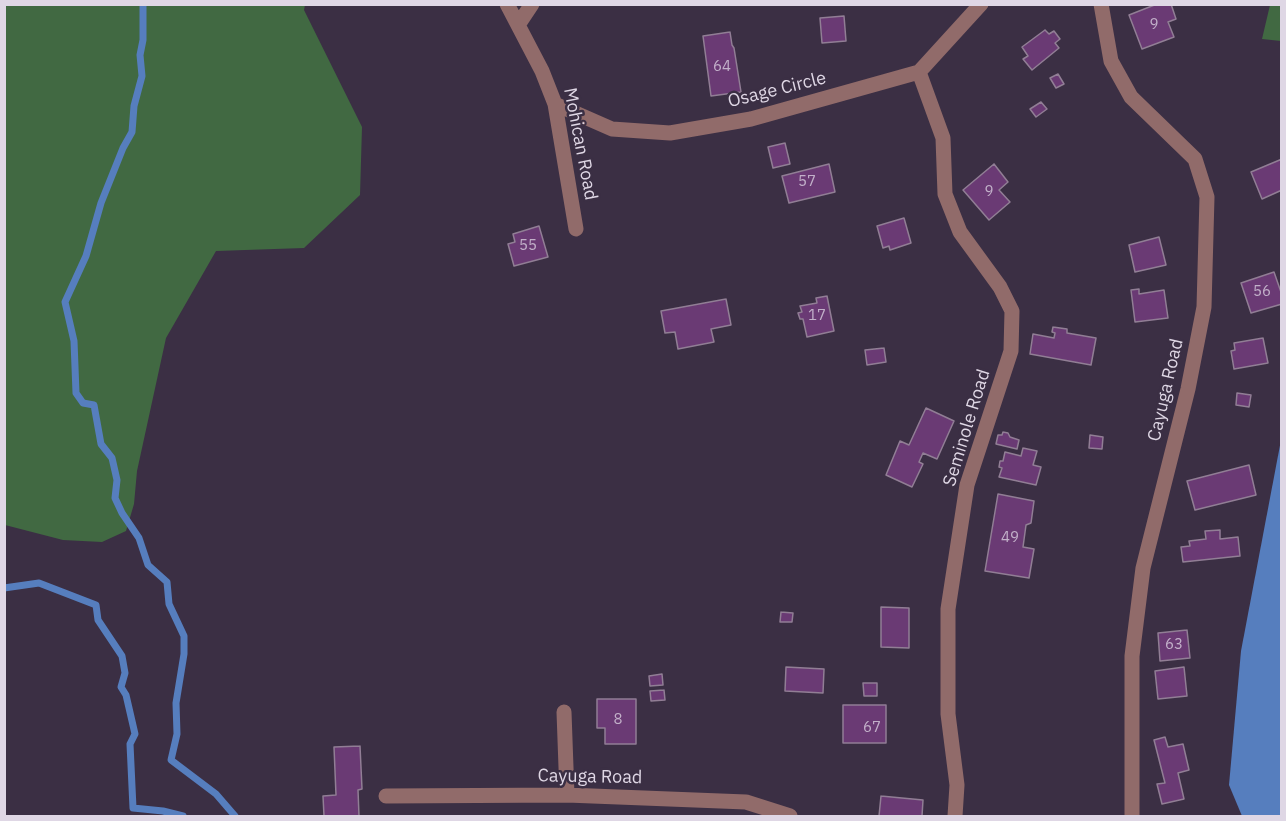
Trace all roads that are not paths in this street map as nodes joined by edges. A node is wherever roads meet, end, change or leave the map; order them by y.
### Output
1 (507, 4) edge
2 (532, 4) edge
3 (981, 4) edge
4 (1101, 4) edge
5 (518, 25) junction
6 (919, 72) junction
7 (555, 105) junction
8 (576, 229) dead end
9 (564, 712) dead end
10 (567, 795) junction
11 (386, 796) dead end
12 (790, 816) edge
13 (955, 816) edge
14 (1132, 816) edge

1 - 5 street, Mohican Road
2 - 5 street
3 - 6 street
4 - 14 street, Cayuga Road
5 - 7 street, Mohican Road
6 - 7 street, Osage Circle
6 - 13 street, Seminole Road
7 - 8 street, Mohican Road
9 - 10 street
10 - 11 street, Cayuga Road
10 - 12 street, Cayuga Road

